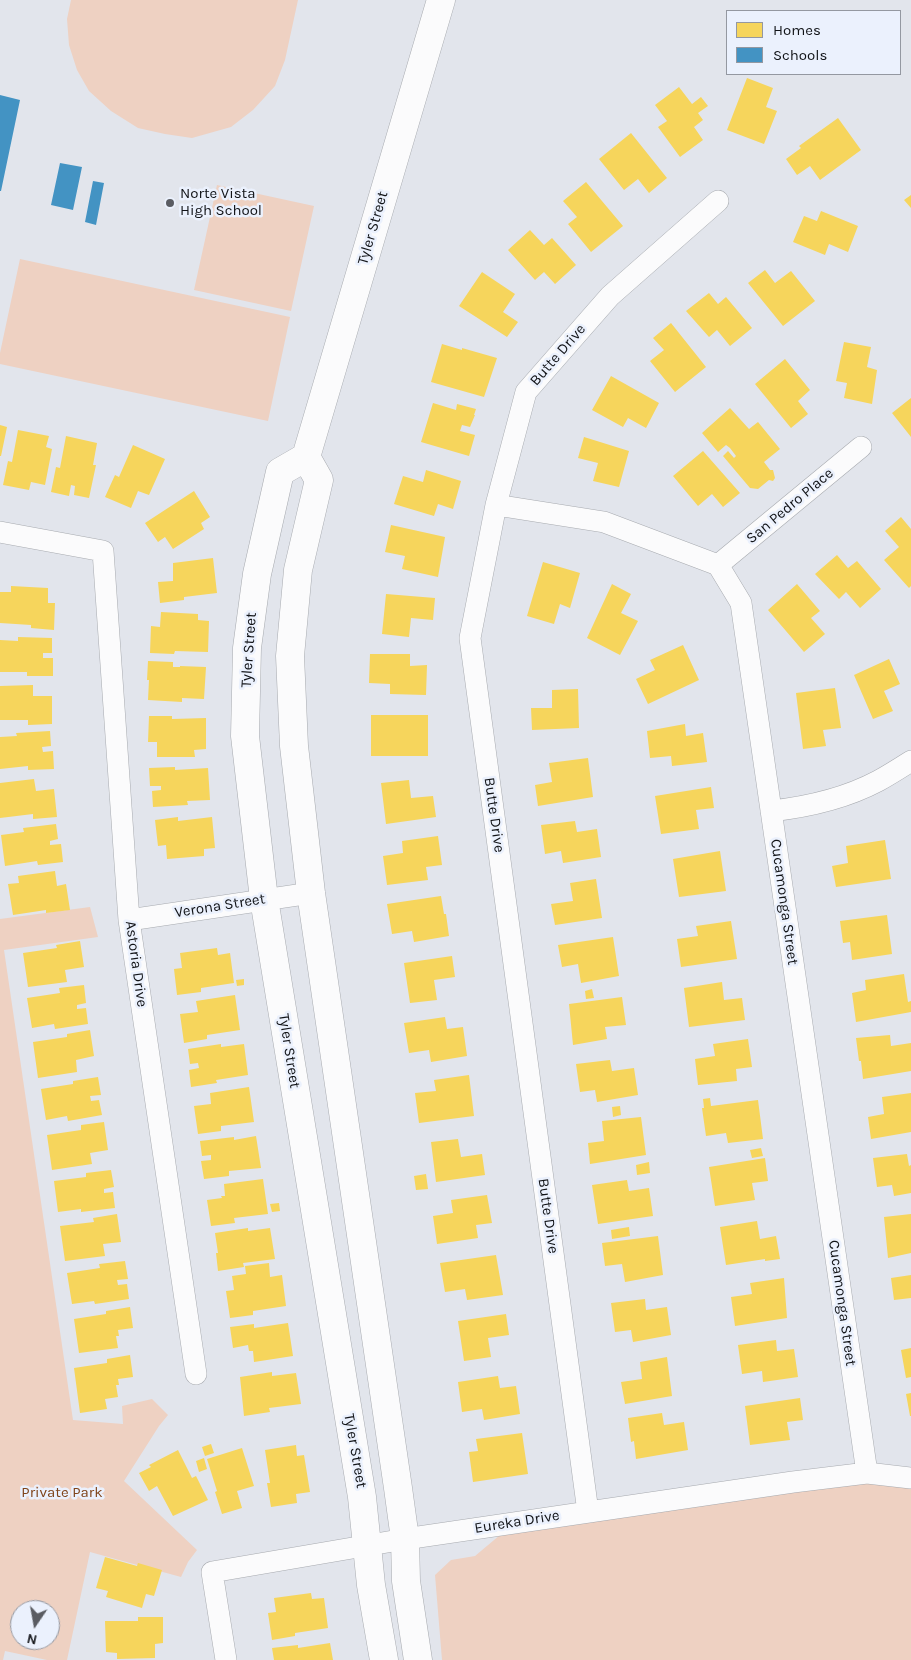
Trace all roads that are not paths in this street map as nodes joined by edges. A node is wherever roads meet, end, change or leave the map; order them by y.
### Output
1 (441, 0) edge
2 (718, 201) dead end
3 (861, 447) dead end
4 (306, 456) junction
5 (496, 505) junction
6 (0, 532) edge
7 (718, 565) junction
8 (911, 761) edge
9 (771, 811) junction
10 (310, 893) junction
11 (264, 899) junction
12 (129, 920) junction
13 (196, 1374) dead end
14 (867, 1473) junction
15 (911, 1478) edge
16 (588, 1512) junction
17 (405, 1539) junction
18 (367, 1546) junction
19 (226, 1660) edge
20 (384, 1660) edge
21 (418, 1660) edge

1 - 4 main road, Tyler Street
2 - 5 street, Butte Drive
3 - 7 street, San Pedro Place
4 - 10 main road
4 - 11 main road, Tyler Street
5 - 7 street
5 - 16 street, Butte Drive
6 - 12 street, Astoria Drive
7 - 9 street, Cucamonga Street
8 - 9 street
9 - 14 street, Cucamonga Street
10 - 11 street, Verona Street
10 - 17 main road
11 - 12 street, Verona Street
11 - 18 main road, Tyler Street
12 - 13 street, Astoria Drive
14 - 15 street, Eureka Drive
14 - 16 street, Eureka Drive
16 - 17 street, Eureka Drive
17 - 18 street, Eureka Drive
17 - 21 main road
18 - 19 street, Eureka Drive
18 - 20 main road, Tyler Street

